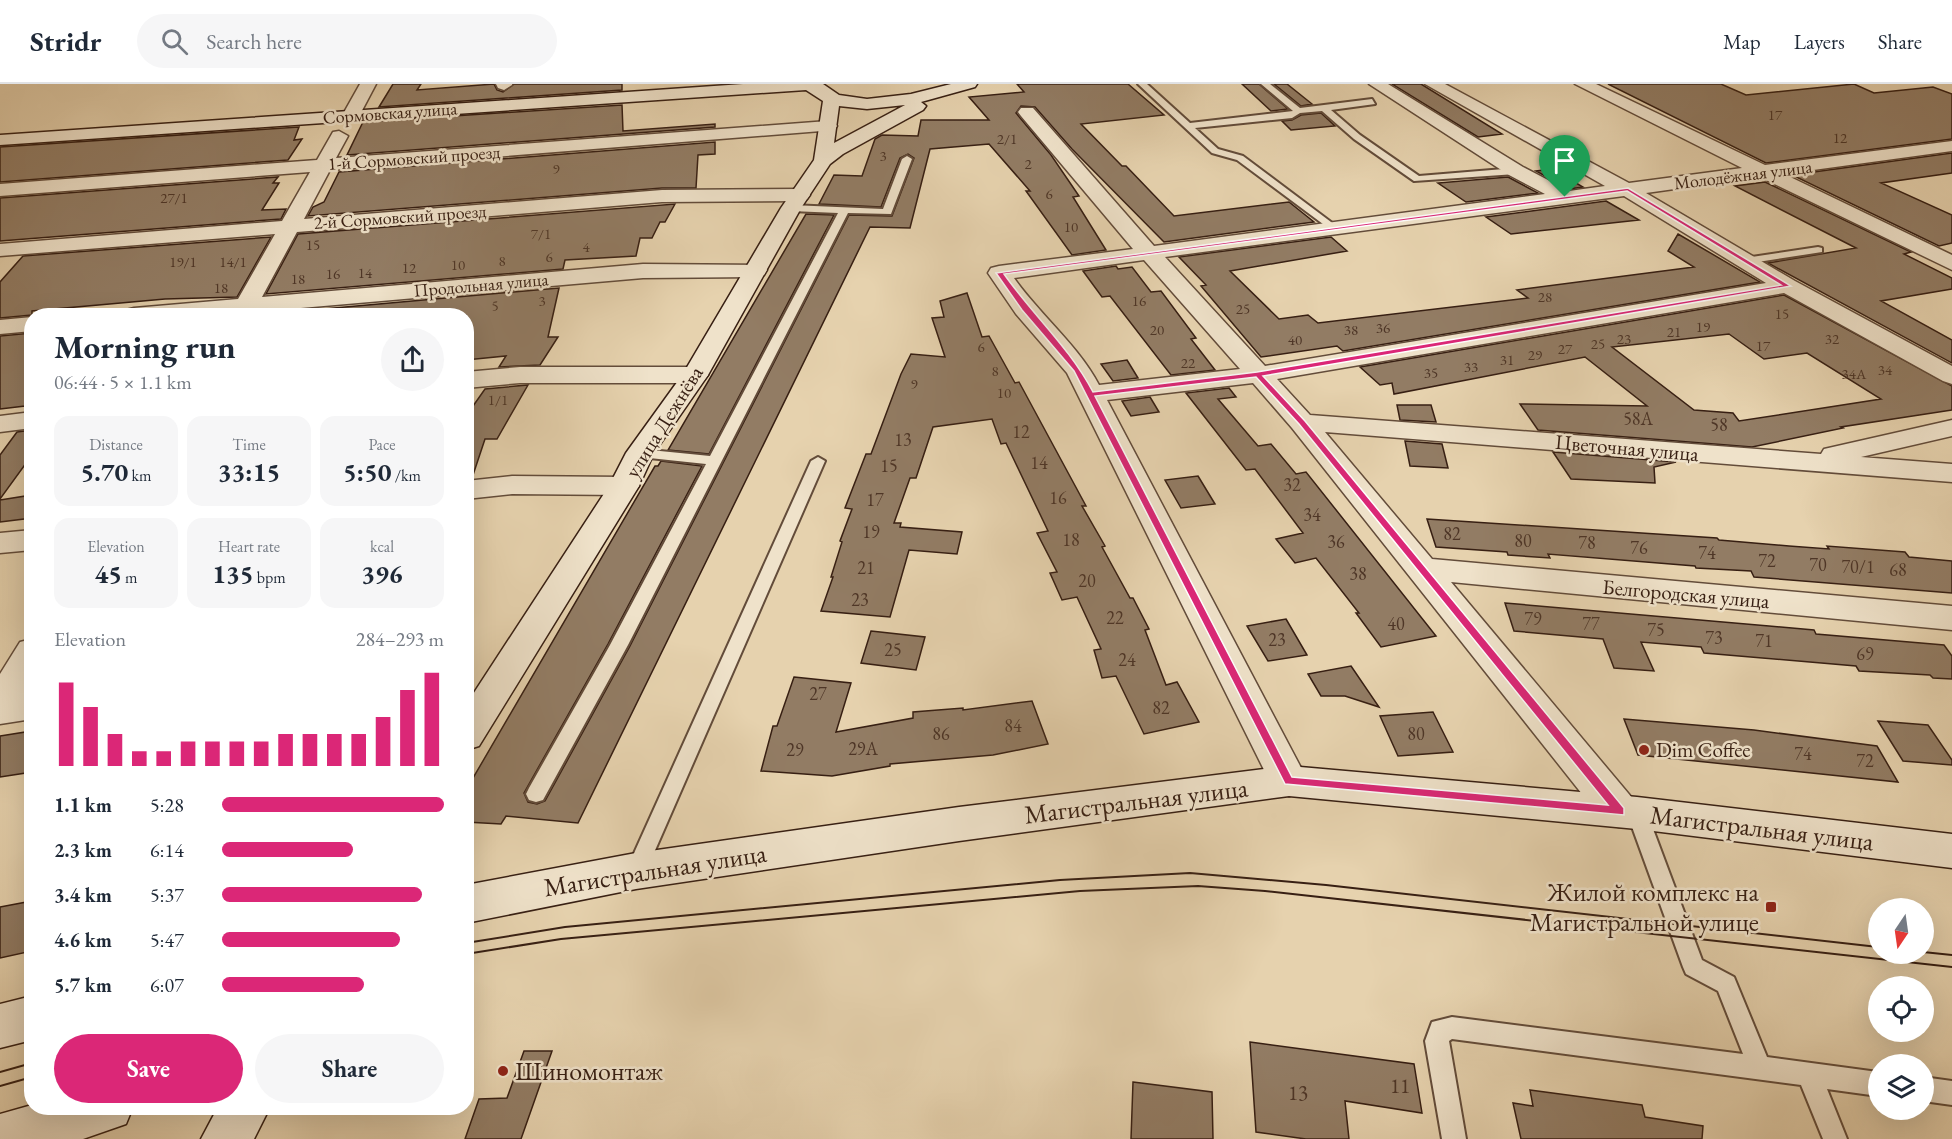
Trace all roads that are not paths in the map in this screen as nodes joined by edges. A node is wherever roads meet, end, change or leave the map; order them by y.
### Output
1 (368, 84) edge
2 (732, 84) edge
3 (812, 84) edge
4 (969, 84) edge
5 (1142, 84) edge
6 (1265, 84) edge
7 (1433, 84) edge
8 (1583, 84) edge
9 (947, 88) edge
10 (1375, 93) edge
11 (832, 97) junction
12 (1323, 108) junction
13 (1298, 111) junction
14 (1027, 112) dead end
15 (352, 113) junction
16 (828, 126) junction
17 (1188, 126) junction
18 (0, 134) edge
19 (339, 136) dead end
20 (0, 140) edge
21 (1952, 146) edge
22 (907, 159) dead end
23 (823, 160) junction
24 (321, 166) junction
25 (1516, 171) junction
26 (1767, 172) junction
27 (0, 190) edge
28 (1628, 190) junction
29 (1565, 197) junction
30 (795, 201) junction
31 (844, 211) junction
32 (289, 225) junction
33 (1331, 227) junction
34 (0, 249) edge
35 (1818, 250) dead end
36 (1147, 251) junction
37 (1950, 260) edge
38 (1745, 261) junction
39 (756, 270) junction
40 (1787, 286) junction
41 (245, 308) edge
42 (264, 308) edge
43 (24, 325) edge
44 (0, 327) edge
45 (695, 375) junction
46 (1257, 375) junction
47 (1952, 376) edge
48 (474, 379) edge
49 (1090, 394) junction
50 (24, 421) edge
51 (1302, 422) junction
52 (0, 424) edge
53 (1952, 428) edge
54 (640, 453) junction
55 (713, 460) junction
56 (818, 460) dead end
57 (1803, 462) junction
58 (1952, 473) edge
59 (624, 486) junction
60 (474, 489) edge
61 (24, 541) edge
62 (0, 543) edge
63 (1421, 569) junction
64 (1952, 618) edge
65 (24, 664) edge
66 (476, 703) edge
67 (0, 704) edge
68 (24, 706) edge
69 (0, 710) edge
70 (1289, 781) junction
71 (536, 794) dead end
72 (1628, 812) junction
73 (1952, 851) edge
74 (636, 871) junction
75 (474, 902) edge
76 (24, 1020) edge
77 (0, 1026) edge
78 (1760, 1068) junction
79 (1809, 1075) junction
80 (1868, 1083) edge
81 (1934, 1091) edge
82 (1952, 1093) edge
83 (82, 1115) edge
84 (241, 1115) edge
85 (0, 1139) edge
86 (226, 1139) edge
87 (1454, 1139) edge
88 (1835, 1139) edge

1 - 15 street
2 - 15 street, Сормовская улица
3 - 11 street
3 - 15 street, Сормовская улица
4 - 9 street
5 - 17 lane
6 - 13 lane
7 - 28 street
8 - 26 street
9 - 11 street
9 - 23 street
10 - 12 lane
10 - 25 street
11 - 16 street, улица Дежнёва
12 - 13 lane
12 - 25 lane
13 - 17 lane
14 - 36 street
15 - 18 street, Сормовская улица
15 - 20 street, Сормовская улица
16 - 23 street, улица Дежнёва
16 - 24 street, 1-й Сормовский проезд
17 - 33 lane
19 - 24 street
21 - 26 street, Молодёжная улица
22 - 31 lane
23 - 30 street, улица Дежнёва
24 - 27 street, 1-й Сормовский проезд
24 - 32 street
25 - 29 street
26 - 28 street, Молодёжная улица
26 - 37 street
28 - 29 street, Молодёжная улица
28 - 38 street
29 - 33 street, Молодёжная улица
30 - 31 lane
30 - 32 street, 2-й Сормовский проезд
30 - 39 street, улица Дежнёва
31 - 55 lane
32 - 34 street, 2-й Сормовский проезд
32 - 41 street
33 - 36 street, Молодёжная улица
35 - 38 lane
36 - 46 street
36 - 49 street, Молодёжная улица
38 - 40 street
39 - 42 street, Продольная улица
39 - 45 street, улица Дежнёва
40 - 46 street
40 - 47 street
43 - 44 street
45 - 48 street
45 - 54 street, улица Дежнёва
46 - 49 street
46 - 51 street
49 - 70 street
50 - 52 street
51 - 57 street, Цветочная улица
51 - 63 street
53 - 57 street
54 - 55 lane
54 - 59 street, улица Дежнёва
55 - 71 lane
56 - 74 lane
57 - 58 street, Цветочная улица
59 - 60 street
59 - 66 street, улица Дежнёва
61 - 62 street
63 - 64 street, Белгородская улица
63 - 72 street
65 - 67 street
68 - 69 street
70 - 72 street, Магистральная улица
70 - 74 street, Магистральная улица
72 - 73 street, Магистральная улица
72 - 78 lane
74 - 75 street, Магистральная улица
76 - 77 street
78 - 79 lane
78 - 87 lane
79 - 80 lane
79 - 88 lane
81 - 82 lane
83 - 85 street
84 - 86 street

